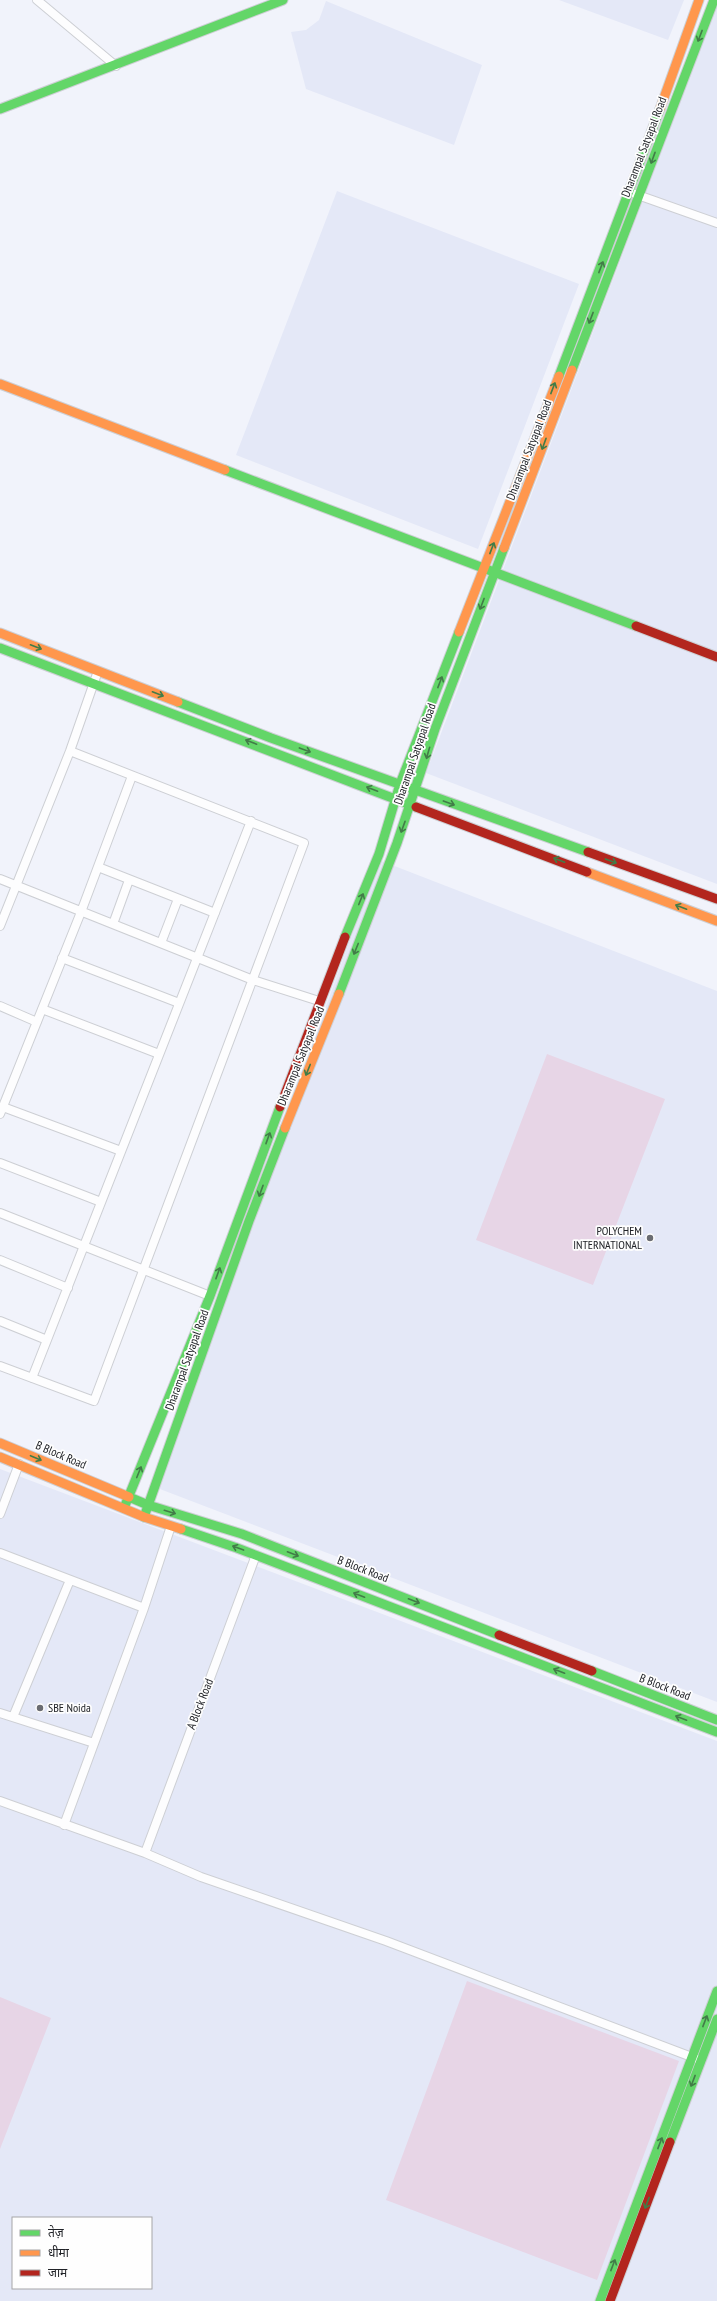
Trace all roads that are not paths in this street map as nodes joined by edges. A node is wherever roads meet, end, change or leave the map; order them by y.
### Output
1 (37, 0) edge
2 (283, 0) edge
3 (699, 0) edge
4 (714, 0) edge
5 (265, 3) edge
6 (116, 66) junction
7 (0, 108) edge
8 (635, 194) junction
9 (716, 223) edge
10 (0, 384) edge
11 (484, 569) junction
12 (494, 573) junction
13 (0, 633) edge
14 (0, 648) edge
15 (717, 658) edge
16 (98, 671) junction
17 (94, 683) junction
18 (70, 751) junction
19 (132, 776) junction
20 (400, 784) junction
21 (417, 791) junction
22 (396, 798) junction
23 (412, 803) junction
24 (251, 821) junction
25 (98, 867) junction
26 (0, 879) edge
27 (130, 880) junction
28 (16, 885) junction
29 (178, 898) junction
30 (717, 900) edge
31 (81, 912) junction
32 (214, 913) junction
33 (717, 921) edge
34 (113, 924) junction
35 (0, 926) edge
36 (161, 943) junction
37 (197, 957) junction
38 (62, 958) junction
39 (253, 980) junction
40 (319, 1001) junction
41 (179, 1003) junction
42 (0, 1006) edge
43 (42, 1009) junction
44 (37, 1022) junction
45 (159, 1054) junction
46 (1, 1110) edge
47 (121, 1151) junction
48 (0, 1163) edge
49 (101, 1202) junction
50 (0, 1213) edge
51 (84, 1246) junction
52 (0, 1260) edge
53 (144, 1269) junction
54 (68, 1288) junction
55 (210, 1296) junction
56 (0, 1321) edge
57 (47, 1340) junction
58 (0, 1366) edge
59 (32, 1378) junction
60 (0, 1443) edge
61 (0, 1457) edge
62 (19, 1464) junction
63 (129, 1496) junction
64 (148, 1505) junction
65 (124, 1508) junction
66 (0, 1514) edge
67 (144, 1517) junction
68 (171, 1526) junction
69 (0, 1554) edge
70 (256, 1555) junction
71 (70, 1580) junction
72 (144, 1608) junction
73 (0, 1713) edge
74 (13, 1717) junction
75 (717, 1720) edge
76 (717, 1732) edge
77 (94, 1743) junction
78 (0, 1801) edge
79 (64, 1825) junction
80 (145, 1854) junction
81 (717, 1991) edge
82 (717, 2019) edge
83 (692, 2057) junction
84 (701, 2060) junction
85 (600, 2301) edge
86 (610, 2301) edge

1 - 6 street
2 - 5 street
3 - 8 street, Dharampal Satyapal Road
4 -> 8 street, Dharampal Satyapal Road
5 - 6 street
6 - 7 street
8 - 9 street
11 -> 8 street, Dharampal Satyapal Road
8 -> 12 street, Dharampal Satyapal Road
10 - 11 street
11 - 12 street
20 -> 11 street, Dharampal Satyapal Road
12 - 15 street
12 -> 21 street, Dharampal Satyapal Road
13 -> 16 street
14 - 17 street
16 - 17 street
16 -> 20 street
17 - 18 street
22 -> 17 street
18 - 19 street
18 - 28 street
19 - 24 street
19 - 25 street
20 - 21 street
20 - 22 street, Dharampal Satyapal Road
21 - 23 street, Dharampal Satyapal Road
21 -> 30 street
22 - 23 street
40 -> 22 street, Dharampal Satyapal Road
33 -> 23 street
23 -> 64 street, Dharampal Satyapal Road
24 - 32 street
24 - 39 street
25 - 27 street
25 - 31 street
26 - 28 street
27 - 29 street
27 - 34 street
28 - 31 street
28 - 35 street
29 - 32 street
29 - 36 street
31 - 34 street
31 - 38 street
32 - 37 street
34 - 36 street
36 - 37 street
37 - 39 street
37 - 41 street
38 - 41 street
38 - 43 street
39 - 40 street
39 - 53 street
55 -> 40 street, Dharampal Satyapal Road
41 - 45 street
42 - 44 street
43 - 44 street
43 - 45 street
44 - 46 street
45 - 47 street
46 - 47 street
47 - 49 street
48 - 49 street
49 - 51 street
50 - 51 street
51 - 53 street
51 - 54 street
52 - 54 street
53 - 55 street
53 - 59 street
54 - 57 street
63 -> 55 street, Dharampal Satyapal Road
56 - 57 street
57 - 59 street
58 - 59 street
60 -> 63 street, B Block Road
61 - 62 street, B Block Road
62 - 65 street, B Block Road
62 - 66 street
63 - 64 street, B Block Road
63 - 65 street, Dharampal Satyapal Road
64 - 67 street, Dharampal Satyapal Road
64 -> 75 street, B Block Road
65 - 67 street, B Block Road
67 - 68 street, B Block Road
70 -> 68 street, B Block Road
68 - 72 street
69 - 71 street
76 -> 70 street, B Block Road
70 - 80 street, A Block Road
71 - 72 street
71 - 74 street
72 - 77 street
73 - 74 street
74 - 77 street
77 - 79 street
78 - 79 street
79 - 80 street
80 - 83 street
83 -> 81 street
82 - 84 street
83 - 84 street
85 -> 83 street
84 -> 86 street

